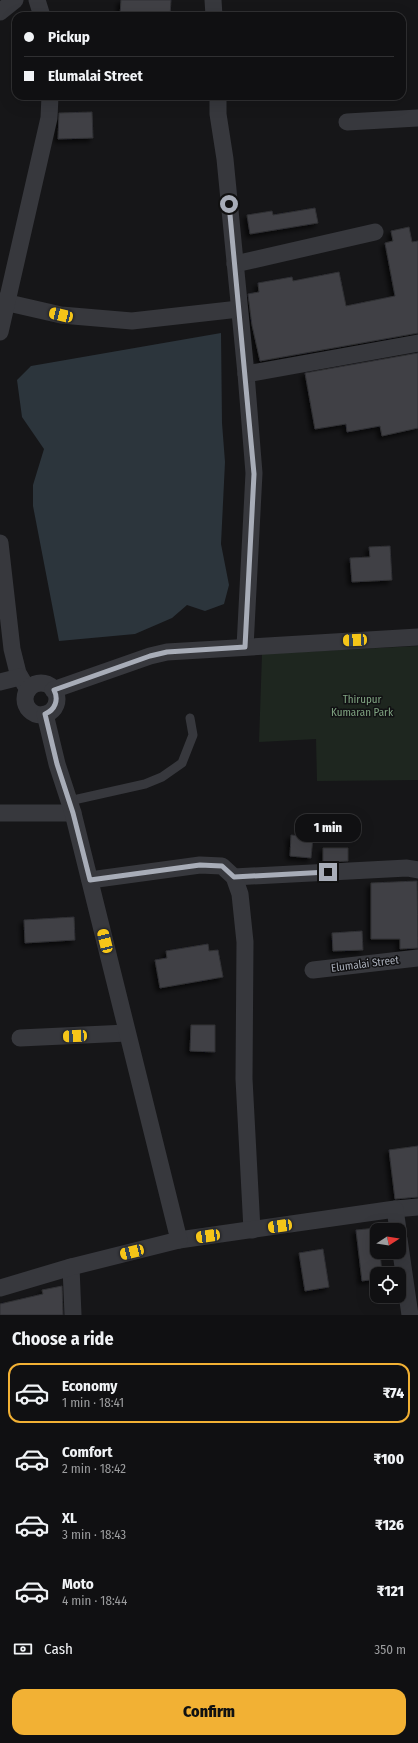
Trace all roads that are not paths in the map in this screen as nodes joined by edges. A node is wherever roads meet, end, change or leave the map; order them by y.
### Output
1 (15, 0) edge
2 (37, 0) edge
3 (213, 0) edge
4 (0, 12) edge
5 (41, 12) edge
6 (214, 12) edge
7 (50, 100) edge
8 (218, 100) edge
9 (418, 118) edge
10 (347, 122) dead end
11 (375, 232) dead end
12 (234, 264) junction
13 (3, 302) edge
14 (239, 309) junction
15 (0, 332) edge
16 (418, 343) edge
17 (246, 374) junction
18 (0, 543) edge
19 (418, 637) edge
20 (245, 647) junction
21 (0, 682) edge
22 (24, 683) junction
23 (54, 690) junction
24 (45, 714) junction
25 (190, 718) dead end
26 (71, 807) junction
27 (0, 813) edge
28 (418, 870) edge
29 (234, 877) junction
30 (90, 880) junction
31 (418, 958) edge
32 (313, 970) dead end
33 (127, 1033) junction
34 (20, 1038) dead end
35 (418, 1207) edge
36 (395, 1209) junction
37 (397, 1223) edge
38 (252, 1230) junction
39 (179, 1240) junction
40 (402, 1259) edge
41 (71, 1267) junction
42 (0, 1288) edge
43 (73, 1315) edge
44 (410, 1315) edge

1 - 4 street
2 - 5 street
3 - 6 street
7 - 13 street
8 - 12 street
9 - 10 street
11 - 12 street
12 - 14 street
13 - 14 street
13 - 15 street
14 - 17 street
16 - 17 street
17 - 20 street
18 - 22 street
19 - 20 street
20 - 23 street
21 - 22 street
22 - 23 street
22 - 24 street
23 - 24 street
24 - 26 street
25 - 26 lane
26 - 27 street
26 - 30 street
28 - 29 street
29 - 30 street
29 - 38 street
30 - 33 street
31 - 32 street, Elumalai Street
33 - 34 street
33 - 39 street
35 - 36 street
36 - 37 street
36 - 38 street
38 - 39 street
39 - 41 street
40 - 44 street
41 - 42 street
41 - 43 street

